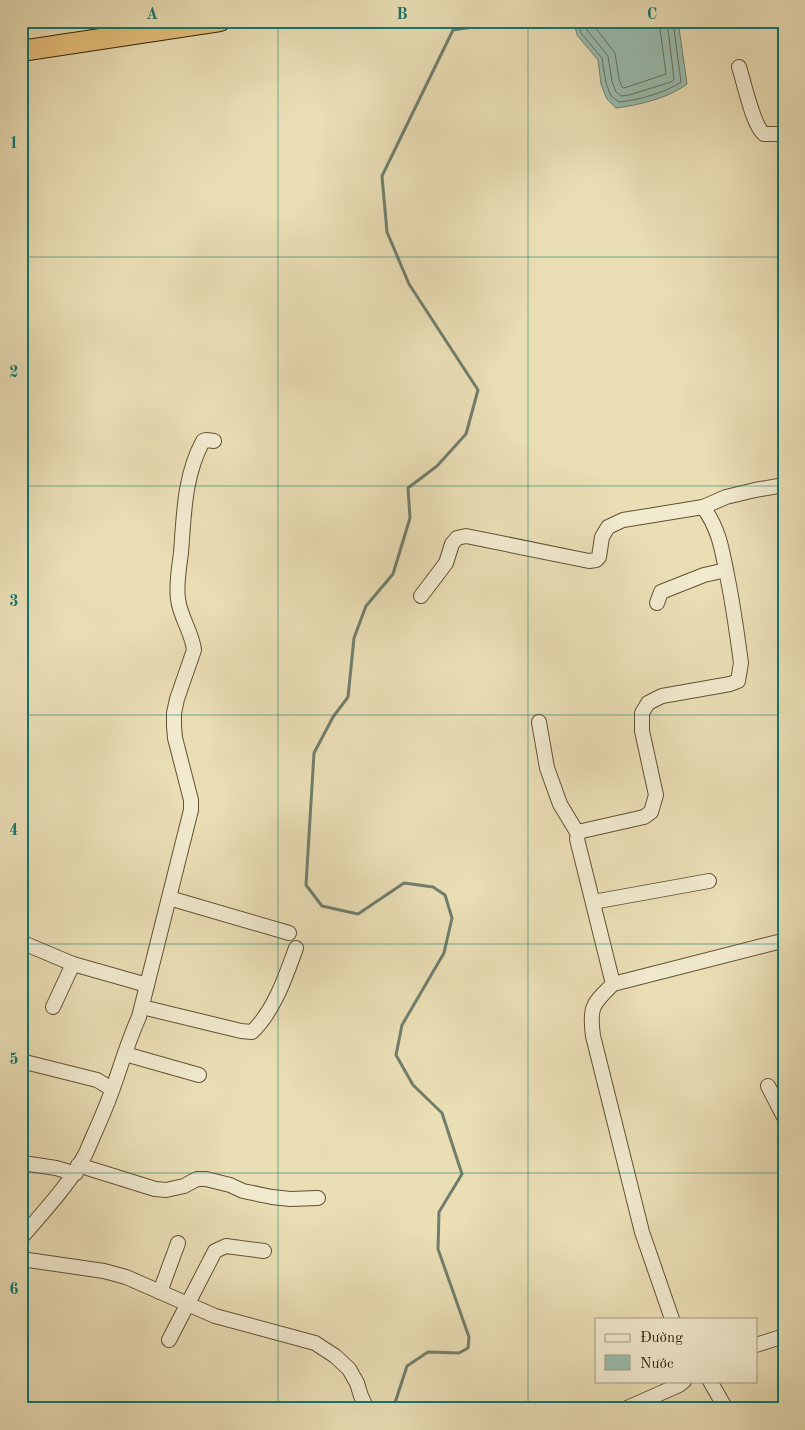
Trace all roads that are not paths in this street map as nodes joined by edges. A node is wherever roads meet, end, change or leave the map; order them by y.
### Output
1 (220, 21) edge
2 (21, 52) edge
3 (740, 67) dead end
4 (784, 134) edge
5 (214, 441) dead end
6 (784, 485) edge
7 (703, 506) junction
8 (726, 570) junction
9 (421, 596) dead end
10 (657, 603) dead end
11 (539, 722) dead end
12 (578, 834) junction
13 (709, 882) dead end
14 (169, 898) junction
15 (593, 902) junction
16 (289, 933) dead end
17 (21, 942) edge
18 (778, 942) dead end
19 (296, 948) dead end
20 (73, 964) junction
21 (614, 984) junction
22 (147, 985) junction
23 (53, 1007) dead end
24 (142, 1007) junction
25 (125, 1054) junction
26 (21, 1061) edge
27 (199, 1074) dead end
28 (768, 1086) dead end
29 (112, 1089) junction
30 (784, 1117) edge
31 (21, 1164) edge
32 (76, 1171) junction
33 (318, 1198) dead end
34 (21, 1238) edge
35 (178, 1243) dead end
36 (264, 1251) dead end
37 (21, 1259) edge
38 (160, 1292) junction
39 (188, 1305) junction
40 (672, 1318) edge
41 (784, 1336) edge
42 (169, 1340) dead end
43 (758, 1343) edge
44 (683, 1382) edge
45 (711, 1382) edge
46 (367, 1409) edge
47 (625, 1409) edge
48 (726, 1409) edge

1 - 2 highway
3 - 4 street
5 - 14 street
6 - 7 street
7 - 8 street
7 - 9 street
8 - 10 street
8 - 12 street
11 - 12 street
12 - 15 street
13 - 15 street
14 - 16 street
14 - 22 street
15 - 21 street
17 - 20 street
18 - 21 street
19 - 24 street
20 - 22 street
20 - 23 street
21 - 40 street
22 - 24 street
24 - 25 street
25 - 27 street
25 - 29 street
26 - 29 street
28 - 30 street
29 - 32 street
31 - 32 street
32 - 33 street
32 - 34 street
35 - 38 street
36 - 39 street
37 - 38 street
38 - 39 street
39 - 42 street
39 - 46 street
41 - 43 street
44 - 47 street
45 - 48 street

